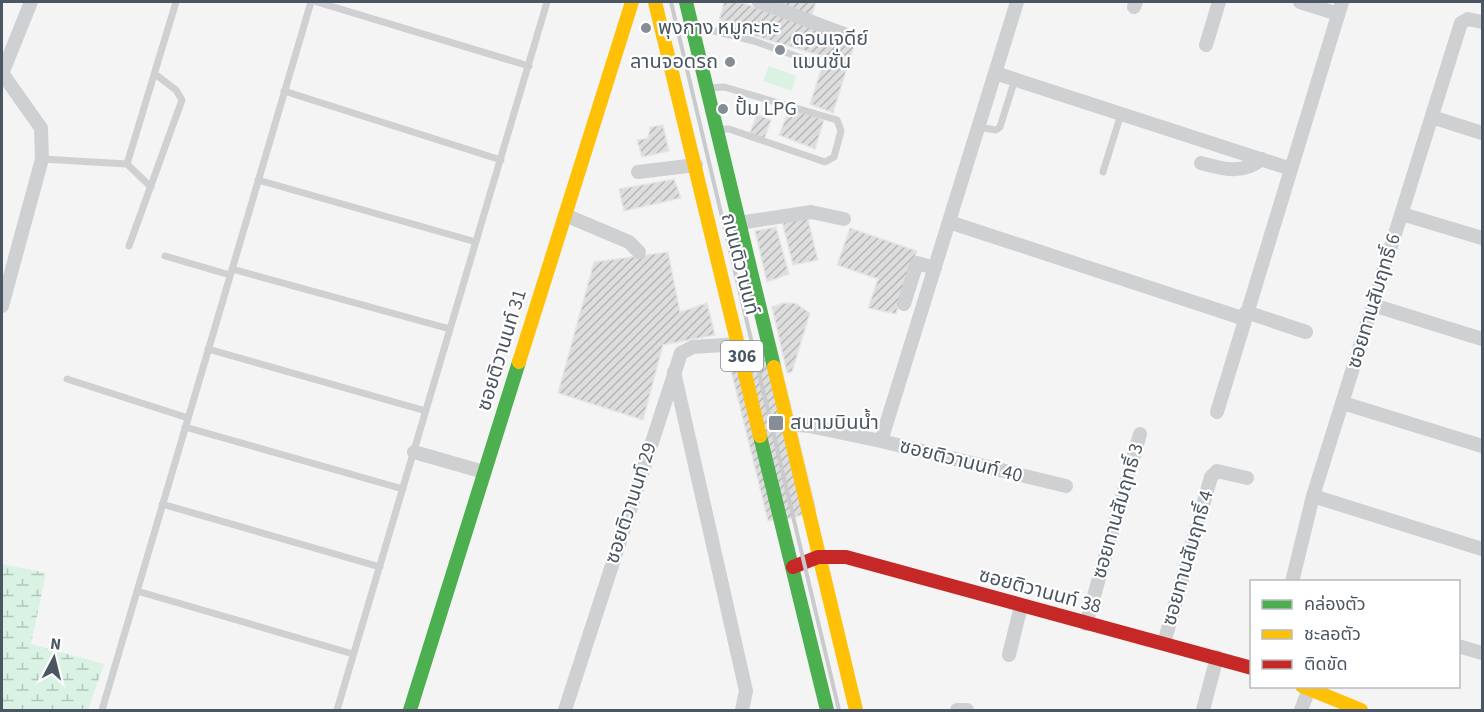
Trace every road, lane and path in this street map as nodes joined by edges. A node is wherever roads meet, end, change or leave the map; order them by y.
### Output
1 (31, 2) edge
2 (176, 2) edge
3 (311, 2) edge
4 (317, 2) edge
5 (547, 2) edge
6 (632, 2) edge
7 (656, 2) edge
8 (686, 2) edge
9 (759, 2) edge
10 (1017, 2) edge
11 (1219, 2) edge
12 (1300, 2) edge
13 (1340, 8) edge
14 (1482, 22) edge
15 (692, 25) junction
16 (844, 33) dead end
17 (1206, 45) dead end
18 (810, 62) dead end
19 (529, 66) junction
20 (2, 73) edge
21 (995, 73) junction
22 (155, 74) junction
23 (1015, 79) junction
24 (707, 88) junction
25 (284, 91) junction
26 (1121, 114) junction
27 (1432, 117) junction
28 (978, 127) junction
29 (717, 129) junction
30 (1482, 133) edge
31 (42, 159) junction
32 (1262, 159) junction
33 (501, 160) junction
34 (1201, 163) dead end
35 (127, 164) junction
36 (696, 165) junction
37 (1291, 169) junction
38 (1103, 171) dead end
39 (638, 172) dead end
40 (258, 180) junction
41 (151, 186) junction
42 (1402, 214) junction
43 (565, 215) junction
44 (844, 219) dead end
45 (949, 222) junction
46 (740, 223) junction
47 (1482, 238) edge
48 (476, 242) junction
49 (129, 246) dead end
50 (639, 252) dead end
51 (165, 256) dead end
52 (935, 268) junction
53 (231, 272) junction
54 (904, 304) dead end
55 (1373, 305) junction
56 (2, 306) edge
57 (1246, 315) junction
58 (450, 329) junction
59 (1306, 332) dead end
60 (1482, 339) edge
61 (739, 344) junction
62 (208, 349) junction
63 (674, 370) junction
64 (67, 379) dead end
65 (1343, 403) junction
66 (426, 411) junction
67 (1217, 412) dead end
68 (188, 418) junction
69 (786, 424) junction
70 (185, 427) junction
71 (1140, 434) dead end
72 (881, 441) junction
73 (1482, 446) edge
74 (414, 452) junction
75 (484, 472) junction
76 (1246, 478) dead end
77 (1066, 486) dead end
78 (403, 489) junction
79 (1313, 496) junction
80 (162, 504) junction
81 (1482, 549) edge
82 (818, 557) junction
83 (380, 567) junction
84 (793, 567) junction
85 (1293, 580) edge
86 (137, 591) junction
87 (1021, 606) junction
88 (1086, 624) junction
89 (1164, 644) junction
90 (1460, 647) edge
91 (1482, 653) edge
92 (353, 654) junction
93 (1009, 655) dead end
94 (1217, 657) junction
95 (1250, 668) edge
96 (1306, 688) edge
97 (102, 711) edge
98 (337, 711) edge
99 (410, 711) edge
100 (565, 711) edge
101 (742, 711) edge
102 (827, 711) edge
103 (856, 711) edge
104 (957, 711) edge
105 (967, 711) edge
106 (1203, 711) edge
107 (1301, 711) edge
108 (1361, 711) edge

1 - 20 street
2 - 22 lane
3 - 25 lane
4 - 19 lane
5 - 19 lane
6 - 43 main road, ซอยติวานนท์ 31
7 - 36 main road, ถนนติวานนท์ / 306
8 - 15 main road, ถนนติวานนท์ / 306
9 - 16 street
10 - 21 street
11 - 17 street
12 - 13 street
13 - 37 street
14 - 27 street, ซอยทานสัมฤทธิ์ 6
15 - 18 lane
15 - 24 main road, ถนนติวานนท์ / 306
19 - 33 lane
20 - 31 street
21 - 23 street
21 - 28 street
22 - 35 lane
22 - 41 lane
23 - 26 street
23 - 28 lane
24 - 29 main road, ถนนติวานนท์ / 306
24 - 29 lane
25 - 33 lane
25 - 40 lane
26 - 32 street
26 - 38 lane
27 - 30 street
27 - 42 street, ซอยทานสัมฤทธิ์ 6
28 - 45 street
29 - 46 main road, ถนนติวานนท์ / 306
31 - 35 lane
31 - 56 street
32 - 34 street
32 - 37 street
33 - 48 lane
35 - 41 lane
36 - 39 street
36 - 61 main road, ถนนติวานนท์ / 306
37 - 57 street
40 - 48 lane
40 - 53 lane
41 - 49 lane
42 - 47 street
42 - 55 street, ซอยทานสัมฤทธิ์ 6
43 - 50 street
43 - 75 main road, ซอยติวานนท์ 31
44 - 46 street
45 - 52 street
45 - 57 street
46 - 69 main road, ถนนติวานนท์ / 306
48 - 58 lane
51 - 53 lane
52 - 54 street
52 - 72 street
53 - 58 lane
53 - 62 lane
55 - 60 street
55 - 65 street, ซอยทานสัมฤทธิ์ 6
57 - 59 street
57 - 67 street
58 - 66 lane
61 - 63 street, ซอยติวานนท์ 29
61 - 84 main road, ถนนติวานนท์ / 306
62 - 66 lane
62 - 68 lane
63 - 100 street, ซอยติวานนท์ 29
63 - 101 street
64 - 68 lane
65 - 73 street
65 - 79 street, ซอยทานสัมฤทธิ์ 6
66 - 74 lane
68 - 70 lane
69 - 72 street, ซอยติวานนท์ 40
69 - 82 main road, ถนนติวานนท์ / 306
70 - 78 lane
70 - 80 lane
71 - 88 street, ซอยทานสัมฤทธิ์ 3
72 - 77 street, ซอยติวานนท์ 40
74 - 75 street
74 - 78 lane
75 - 99 main road, ซอยติวานนท์ 31
76 - 89 street, ซอยทานสัมฤทธิ์ 4
78 - 83 lane
79 - 81 street
79 - 85 street, ซอยทานสัมฤทธิ์ 6
80 - 83 lane
80 - 86 lane
82 - 84 main road
82 - 87 main road, ซอยติวานนท์ 38
82 - 103 main road, ถนนติวานนท์ / 306
83 - 92 lane
84 - 102 main road, ถนนติวานนท์ / 306
86 - 92 lane
86 - 97 lane
87 - 88 main road, ซอยติวานนท์ 38
87 - 93 street
88 - 89 main road, ซอยติวานนท์ 38
89 - 94 main road, ซอยติวานนท์ 38
90 - 91 street
92 - 98 lane
94 - 95 main road, ซอยติวานนท์ 38
94 - 106 street
96 - 107 street
96 - 108 main road
104 - 105 street

